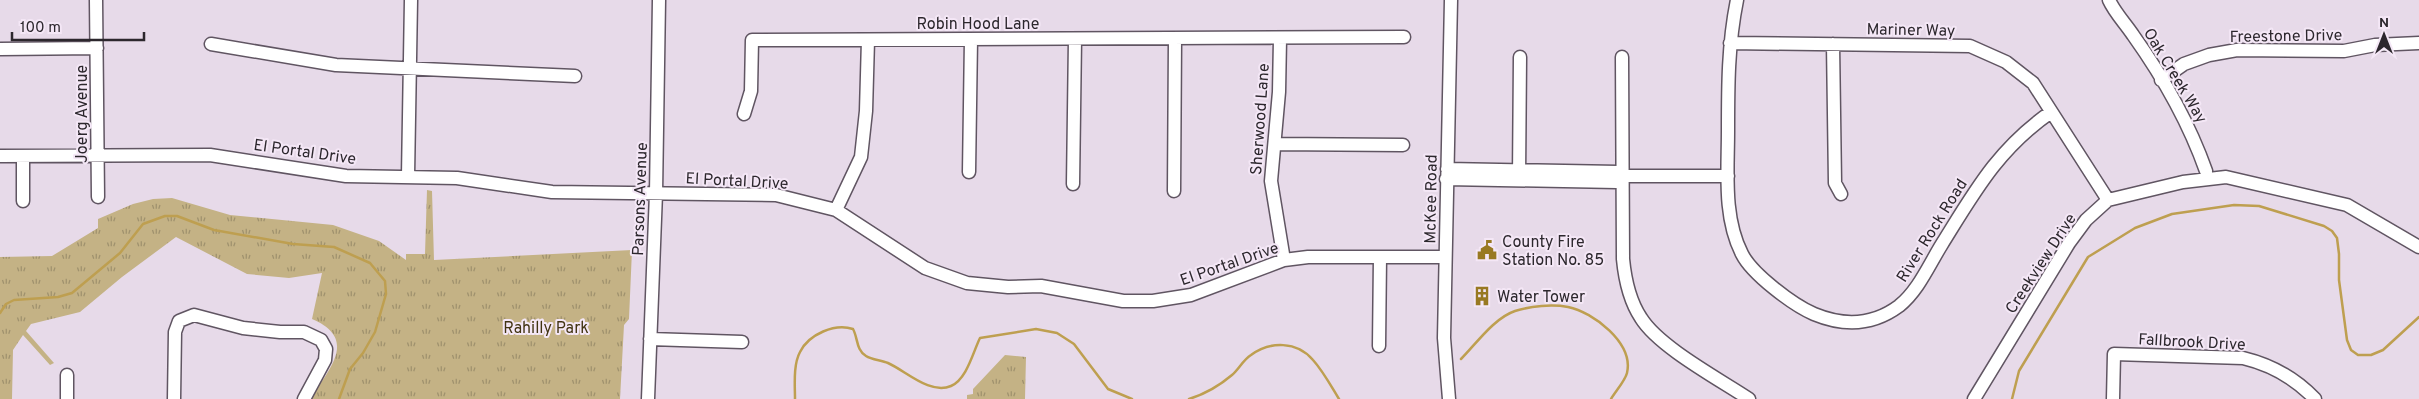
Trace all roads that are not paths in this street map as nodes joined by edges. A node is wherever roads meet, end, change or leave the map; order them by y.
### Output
1 (96, 0) edge
2 (411, 0) edge
3 (659, 0) edge
4 (1451, 0) edge
5 (1737, 0) edge
6 (2109, 0) edge
7 (1404, 37) dead end
8 (1075, 39) junction
9 (1280, 39) junction
10 (868, 40) junction
11 (971, 40) junction
12 (1175, 40) junction
13 (1730, 43) junction
14 (2419, 43) edge
15 (211, 44) dead end
16 (1833, 44) junction
17 (97, 48) junction
18 (0, 49) edge
19 (1520, 57) dead end
20 (1622, 57) dead end
21 (410, 67) junction
22 (576, 76) dead end
23 (2161, 80) junction
24 (2051, 112) junction
25 (744, 114) dead end
26 (1274, 144) junction
27 (1402, 145) dead end
28 (97, 155) junction
29 (0, 156) edge
30 (23, 156) junction
31 (969, 172) dead end
32 (2206, 172) dead end
33 (1446, 174) junction
34 (1519, 175) junction
35 (408, 176) junction
36 (1624, 176) junction
37 (1728, 176) junction
38 (1072, 184) dead end
39 (1174, 191) dead end
40 (656, 193) junction
41 (1841, 194) dead end
42 (98, 198) dead end
43 (2108, 200) junction
44 (24, 201) dead end
45 (836, 210) junction
46 (2419, 247) edge
47 (1380, 257) junction
48 (1445, 258) junction
49 (1284, 260) junction
50 (650, 339) junction
51 (742, 342) dead end
52 (1379, 346) dead end
53 (67, 376) dead end
54 (67, 399) edge
55 (174, 399) edge
56 (304, 399) edge
57 (648, 399) edge
58 (1449, 399) edge
59 (1749, 399) edge
60 (1974, 399) edge
61 (2113, 399) edge
62 (2316, 399) edge

1 - 17 street, Joerg Avenue
2 - 21 street
3 - 40 street, Parsons Avenue
4 - 33 street, McKee Road
5 - 13 street, River Rock Road
6 - 23 street, Oak Creek Way
7 - 9 street, Robin Hood Lane
8 - 11 street, Robin Hood Lane
8 - 12 street, Robin Hood Lane
8 - 38 street
9 - 12 street, Robin Hood Lane
9 - 26 street, Sherwood Lane
10 - 11 street, Robin Hood Lane
10 - 25 street, Robin Hood Lane
10 - 45 street
11 - 31 street
12 - 39 street
13 - 16 street, Mariner Way
13 - 37 street, River Rock Road
14 - 23 street, Freestone Drive
15 - 21 street
16 - 24 street, Mariner Way
16 - 41 street
17 - 18 street
17 - 28 street, Joerg Avenue
19 - 34 street
20 - 36 street
21 - 22 street
21 - 35 street
23 - 32 street, Oak Creek Way
24 - 37 street, River Rock Road
24 - 43 street, Mariner Way
26 - 27 street
26 - 49 street, Sherwood Lane
28 - 30 street, El Portal Drive
28 - 35 street, El Portal Drive
28 - 42 street, Joerg Avenue
29 - 30 street, El Portal Drive
30 - 44 street
33 - 34 street
33 - 48 street, McKee Road
34 - 36 street
35 - 40 street, El Portal Drive
36 - 37 street
36 - 59 street
40 - 45 street, El Portal Drive
40 - 50 street, Parsons Avenue
43 - 46 street, Creekview Drive
43 - 60 street, Creekview Drive
45 - 49 street, El Portal Drive
47 - 48 street, El Portal Drive
47 - 49 street, El Portal Drive
47 - 52 street
48 - 58 street, McKee Road
50 - 51 street
50 - 57 street, Parsons Avenue
53 - 54 street
55 - 56 street
61 - 62 street, Fallbrook Drive

